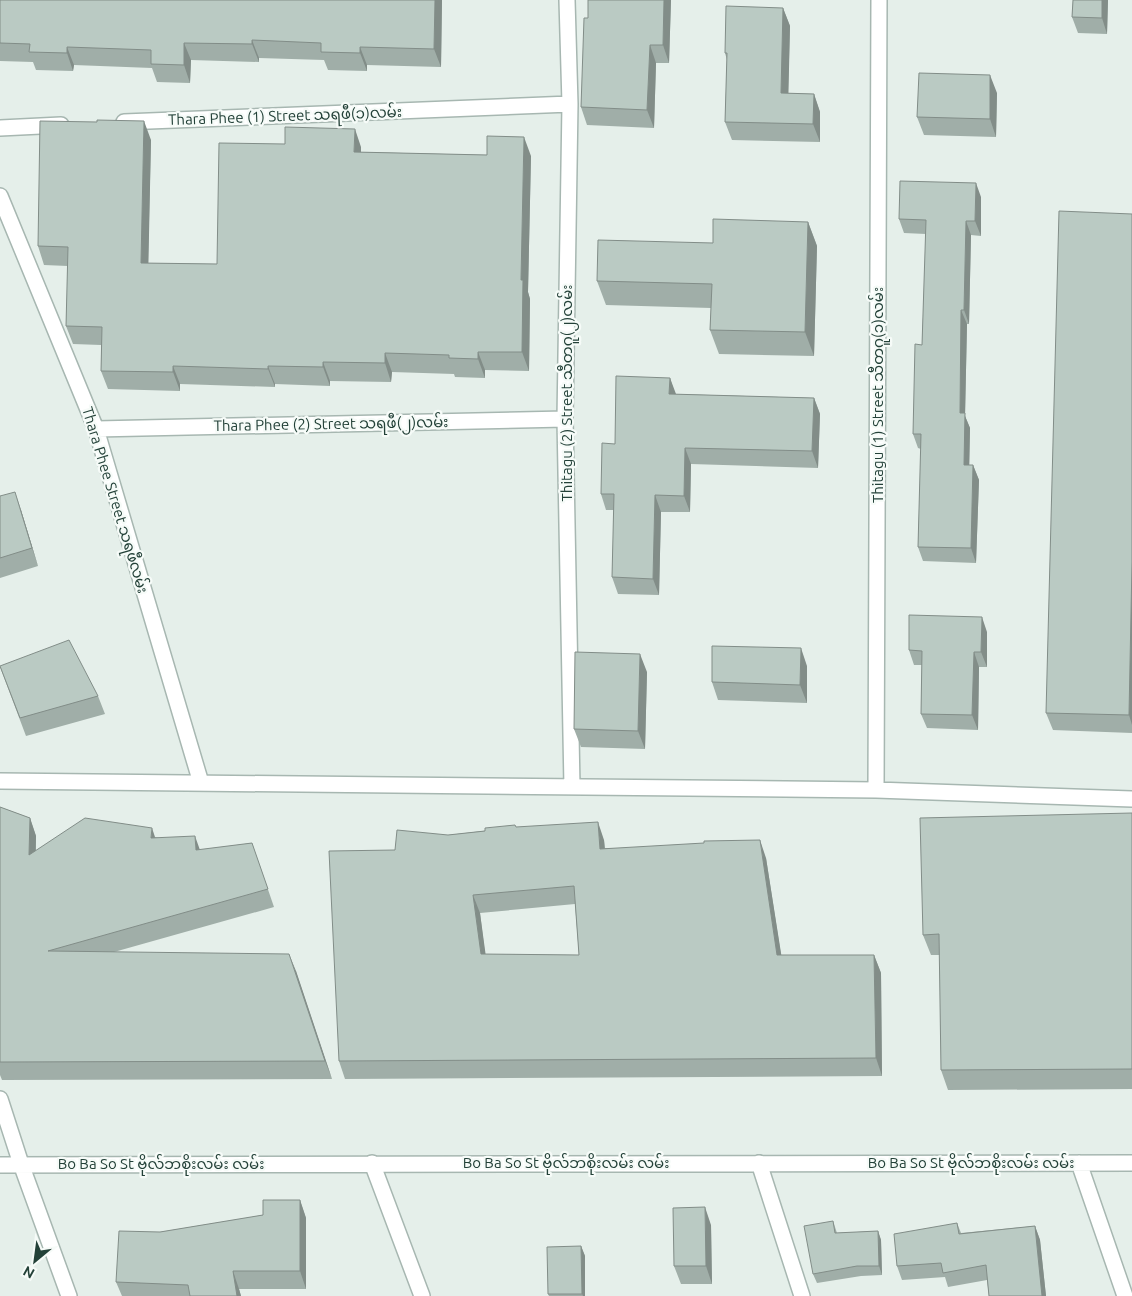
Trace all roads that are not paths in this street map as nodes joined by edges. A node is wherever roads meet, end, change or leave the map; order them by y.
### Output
1 (567, 0) edge
2 (880, 0) edge
3 (570, 104) junction
4 (108, 123) edge
5 (79, 124) edge
6 (0, 128) edge
7 (0, 196) edge
8 (565, 419) junction
9 (96, 429) junction
10 (0, 781) edge
11 (201, 783) junction
12 (572, 787) junction
13 (876, 790) junction
14 (1132, 799) edge
15 (0, 1099) edge
16 (759, 1163) junction
17 (1079, 1163) junction
18 (1132, 1163) edge
19 (21, 1164) junction
20 (372, 1164) junction
21 (0, 1165) edge
22 (69, 1296) edge
23 (422, 1296) edge
24 (802, 1296) edge
25 (1125, 1296) edge

1 - 3 street, Thitagu (2) Street သီတဂူ(၂)လမ်း
2 - 13 street, Thitagu (1) Street သီတဂူ(၁)လမ်း
3 - 4 street, Thara Phee (1) Street သရဖီ(၁)လမ်း
3 - 8 street, Thitagu (2) Street သီတဂူ(၂)လမ်း
5 - 6 street
7 - 9 street, Thara Phee Street သရဖီလမ်း
8 - 9 street, Thara Phee (2) Street သရဖီ(၂)လမ်း
8 - 12 street, Thitagu (2) Street သီတဂူ(၂)လမ်း
9 - 11 street, Thara Phee Street သရဖီလမ်း
10 - 11 street
11 - 12 street
12 - 13 street
13 - 14 street
15 - 19 street
16 - 17 street, Bo Ba So St ဗိုလ်ဘစိုးလမ်း လမ်း
16 - 20 street, Bo Ba So St ဗိုလ်ဘစိုးလမ်း လမ်း
16 - 24 street
17 - 18 street, Bo Ba So St ဗိုလ်ဘစိုးလမ်း လမ်း
17 - 25 street
19 - 20 street, Bo Ba So St ဗိုလ်ဘစိုးလမ်း လမ်း
19 - 21 street, Bo Ba So St ဗိုလ်ဘစိုးလမ်း လမ်း
19 - 22 street
20 - 23 street

